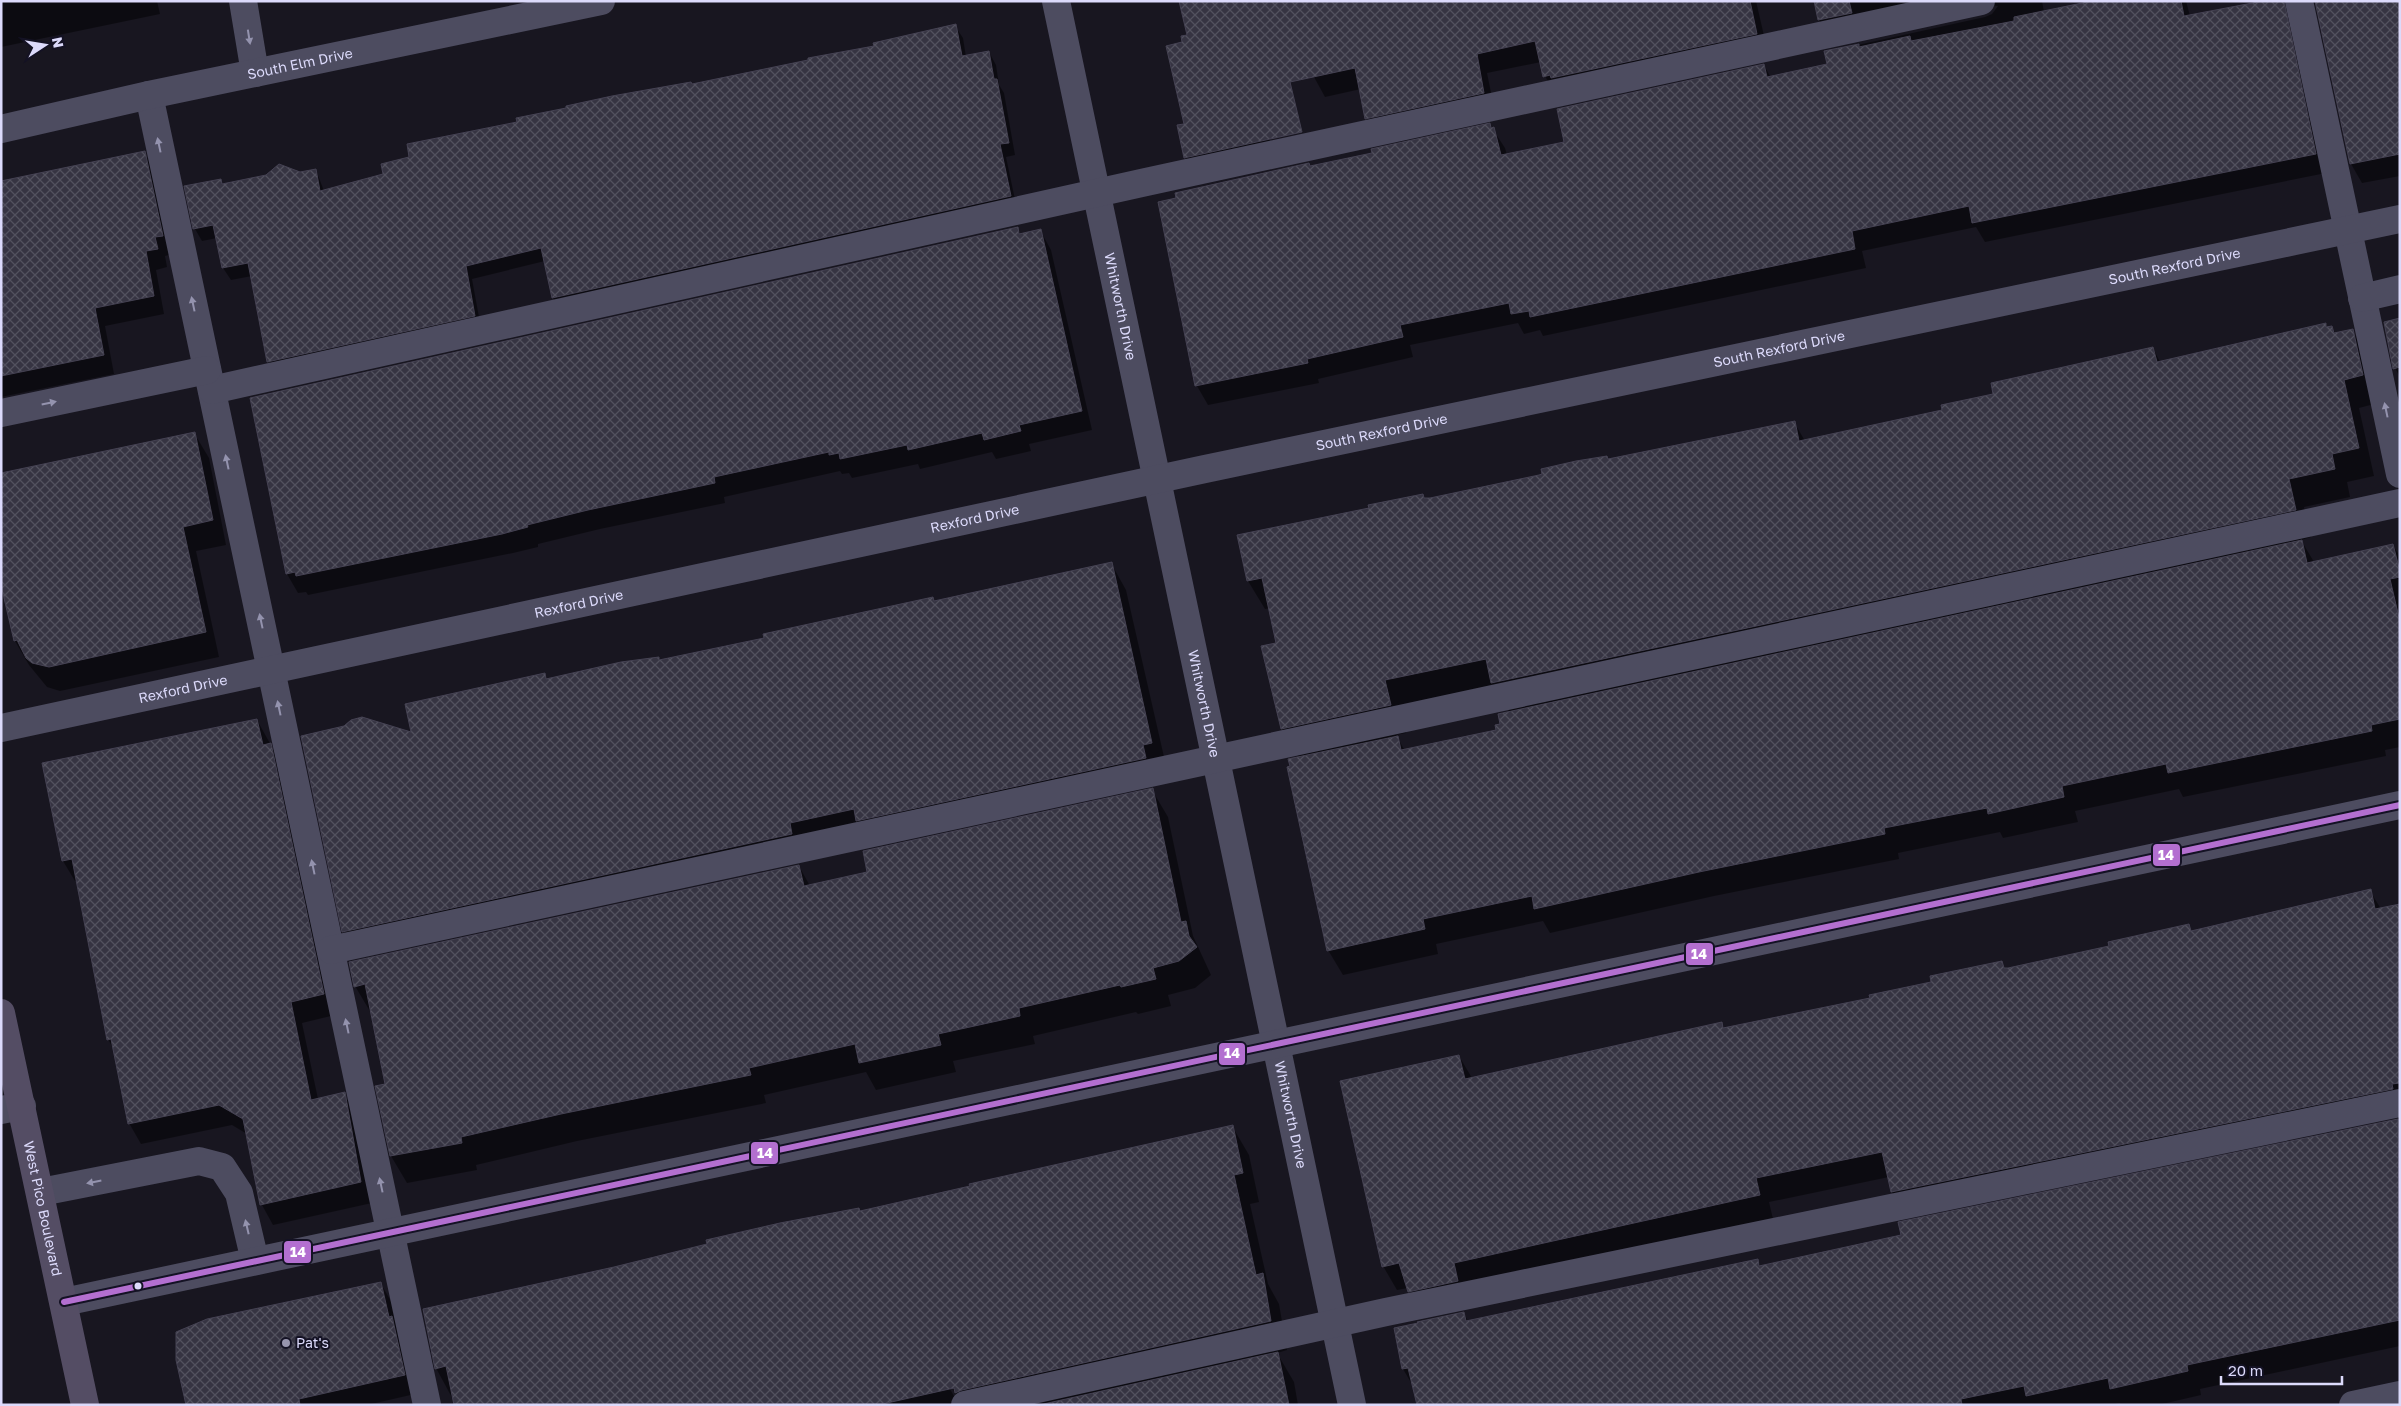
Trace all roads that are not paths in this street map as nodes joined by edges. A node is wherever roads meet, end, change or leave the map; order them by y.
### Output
1 (243, 1) edge
2 (601, 1) edge
3 (1056, 1) edge
4 (1981, 1) edge
5 (2299, 1) edge
6 (520, 9) edge
7 (255, 73) junction
8 (149, 95) junction
9 (1, 129) edge
10 (1097, 193) junction
11 (2400, 219) edge
12 (2349, 230) junction
13 (2400, 289) edge
14 (2362, 298) junction
15 (210, 380) junction
16 (1, 413) edge
17 (2400, 474) edge
18 (1157, 480) junction
19 (2400, 503) edge
20 (271, 669) junction
21 (1, 728) edge
22 (1215, 758) junction
23 (2400, 805) edge
24 (331, 950) junction
25 (1, 1013) edge
26 (1276, 1043) junction
27 (2400, 1103) edge
28 (11, 1108) edge
29 (41, 1192) junction
30 (391, 1232) junction
31 (255, 1261) junction
32 (64, 1302) junction
33 (1335, 1324) junction
34 (2400, 1395) edge
35 (85, 1405) edge
36 (427, 1405) edge
37 (965, 1405) edge
38 (1352, 1405) edge
39 (2353, 1405) edge

1 -> 7 street
2 - 6 street, South Elm Drive
3 - 10 street, Whitworth Drive
4 - 10 street
5 - 12 street
6 - 7 street, South Elm Drive
7 - 8 street, South Elm Drive
8 - 9 street, South Elm Drive
15 -> 8 street
10 - 15 street
10 - 18 street, Whitworth Drive
11 - 12 street, South Rexford Drive
12 - 14 street
12 - 18 street, South Rexford Drive
13 - 14 street
17 -> 14 street
16 -> 15 street
20 -> 15 street
18 - 20 street, Rexford Drive
18 - 22 street, Whitworth Drive
19 - 22 street
20 - 21 street, Rexford Drive
24 -> 20 street
22 - 24 street
22 - 26 street, Whitworth Drive
23 - 26 street
30 -> 24 street
25 - 28 main road, West Pico Boulevard
26 - 30 street
26 - 33 street, Whitworth Drive
27 - 33 street
28 - 29 main road, West Pico Boulevard
31 -> 29 street
29 - 32 main road, West Pico Boulevard
30 - 31 street
30 - 36 street
31 - 32 street
32 - 35 main road, West Pico Boulevard
33 - 37 street
33 - 38 street, Whitworth Drive
34 - 39 street

